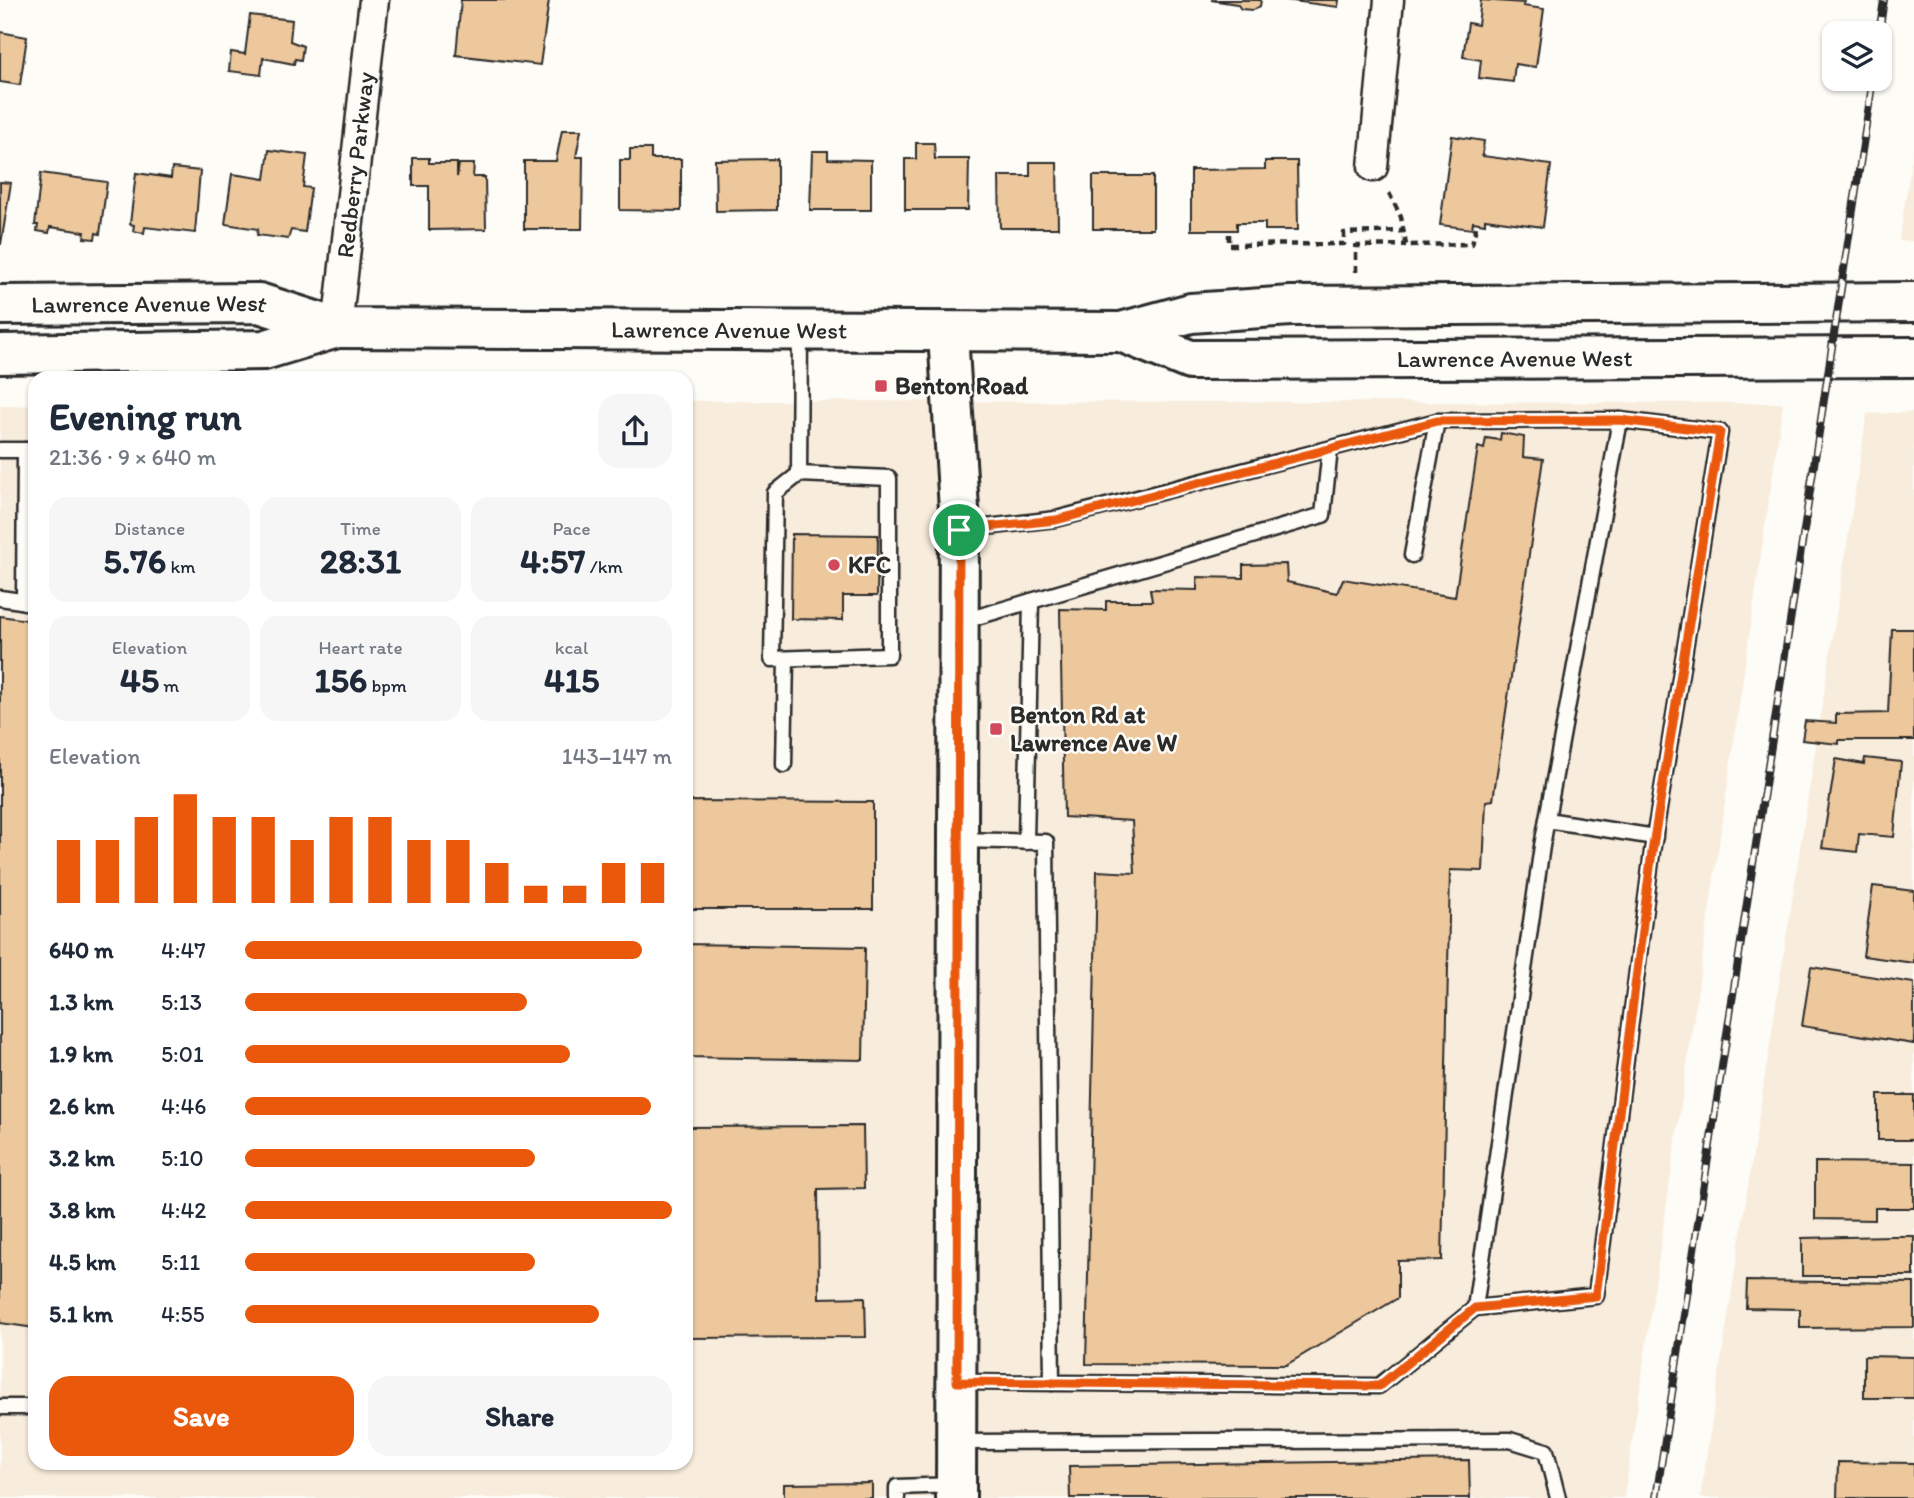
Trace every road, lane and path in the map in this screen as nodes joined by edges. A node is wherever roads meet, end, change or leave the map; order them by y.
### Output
1 (374, 0) edge
2 (1389, 0) edge
3 (1373, 167) joint
4 (1476, 227) dead end
5 (1405, 231) junction
6 (1229, 234) dead end
7 (1406, 245) junction
8 (1360, 246) dead end
9 (1914, 302) edge
10 (0, 305) edge
11 (337, 328) junction
12 (800, 332) junction
13 (1121, 332) junction
14 (948, 334) junction
15 (0, 354) edge
16 (1914, 358) edge
17 (1620, 420) junction
18 (1437, 421) junction
19 (1330, 449) junction
20 (0, 450) edge
21 (28, 450) edge
22 (799, 474) junction
23 (959, 530) junction
24 (1412, 555) dead end
25 (0, 598) edge
26 (1031, 601) junction
27 (28, 602) edge
28 (958, 623) junction
29 (779, 659) junction
30 (784, 765) dead end
31 (1547, 820) junction
32 (1655, 837) junction
33 (958, 840) junction
34 (1026, 842) junction
35 (1475, 1308) junction
36 (957, 1382) junction
37 (1052, 1383) junction
38 (28, 1407) edge
39 (0, 1408) edge
40 (956, 1442) junction
41 (956, 1491) edge
42 (897, 1498) edge
43 (1558, 1498) edge

1 - 11 street, Redberry Parkway
2 - 3 street
3 - 5 path
4 - 7 path
5 - 6 path
5 - 7 path
7 - 8 path
9 - 13 main road, Lawrence Avenue West
10 - 11 main road, Lawrence Avenue West
11 - 12 main road, Lawrence Avenue West
11 - 15 main road, Lawrence Avenue West
12 - 14 main road, Lawrence Avenue West
12 - 22 lane
13 - 14 main road, Lawrence Avenue West
13 - 16 main road, Lawrence Avenue West
14 - 23 main road
17 - 18 lane
17 - 31 lane
17 - 32 lane
18 - 19 lane
18 - 24 lane
19 - 23 lane
19 - 26 lane
20 - 21 lane
22 - 29 lane
22 - 29 lane
23 - 28 main road
25 - 27 lane
26 - 28 lane
26 - 34 lane
28 - 33 main road
29 - 30 lane
31 - 32 lane
31 - 35 lane
32 - 35 lane
33 - 34 lane
33 - 36 main road
34 - 37 lane
35 - 37 lane
36 - 37 lane
36 - 40 main road
38 - 39 lane
40 - 41 main road
40 - 43 lane
41 - 42 lane

